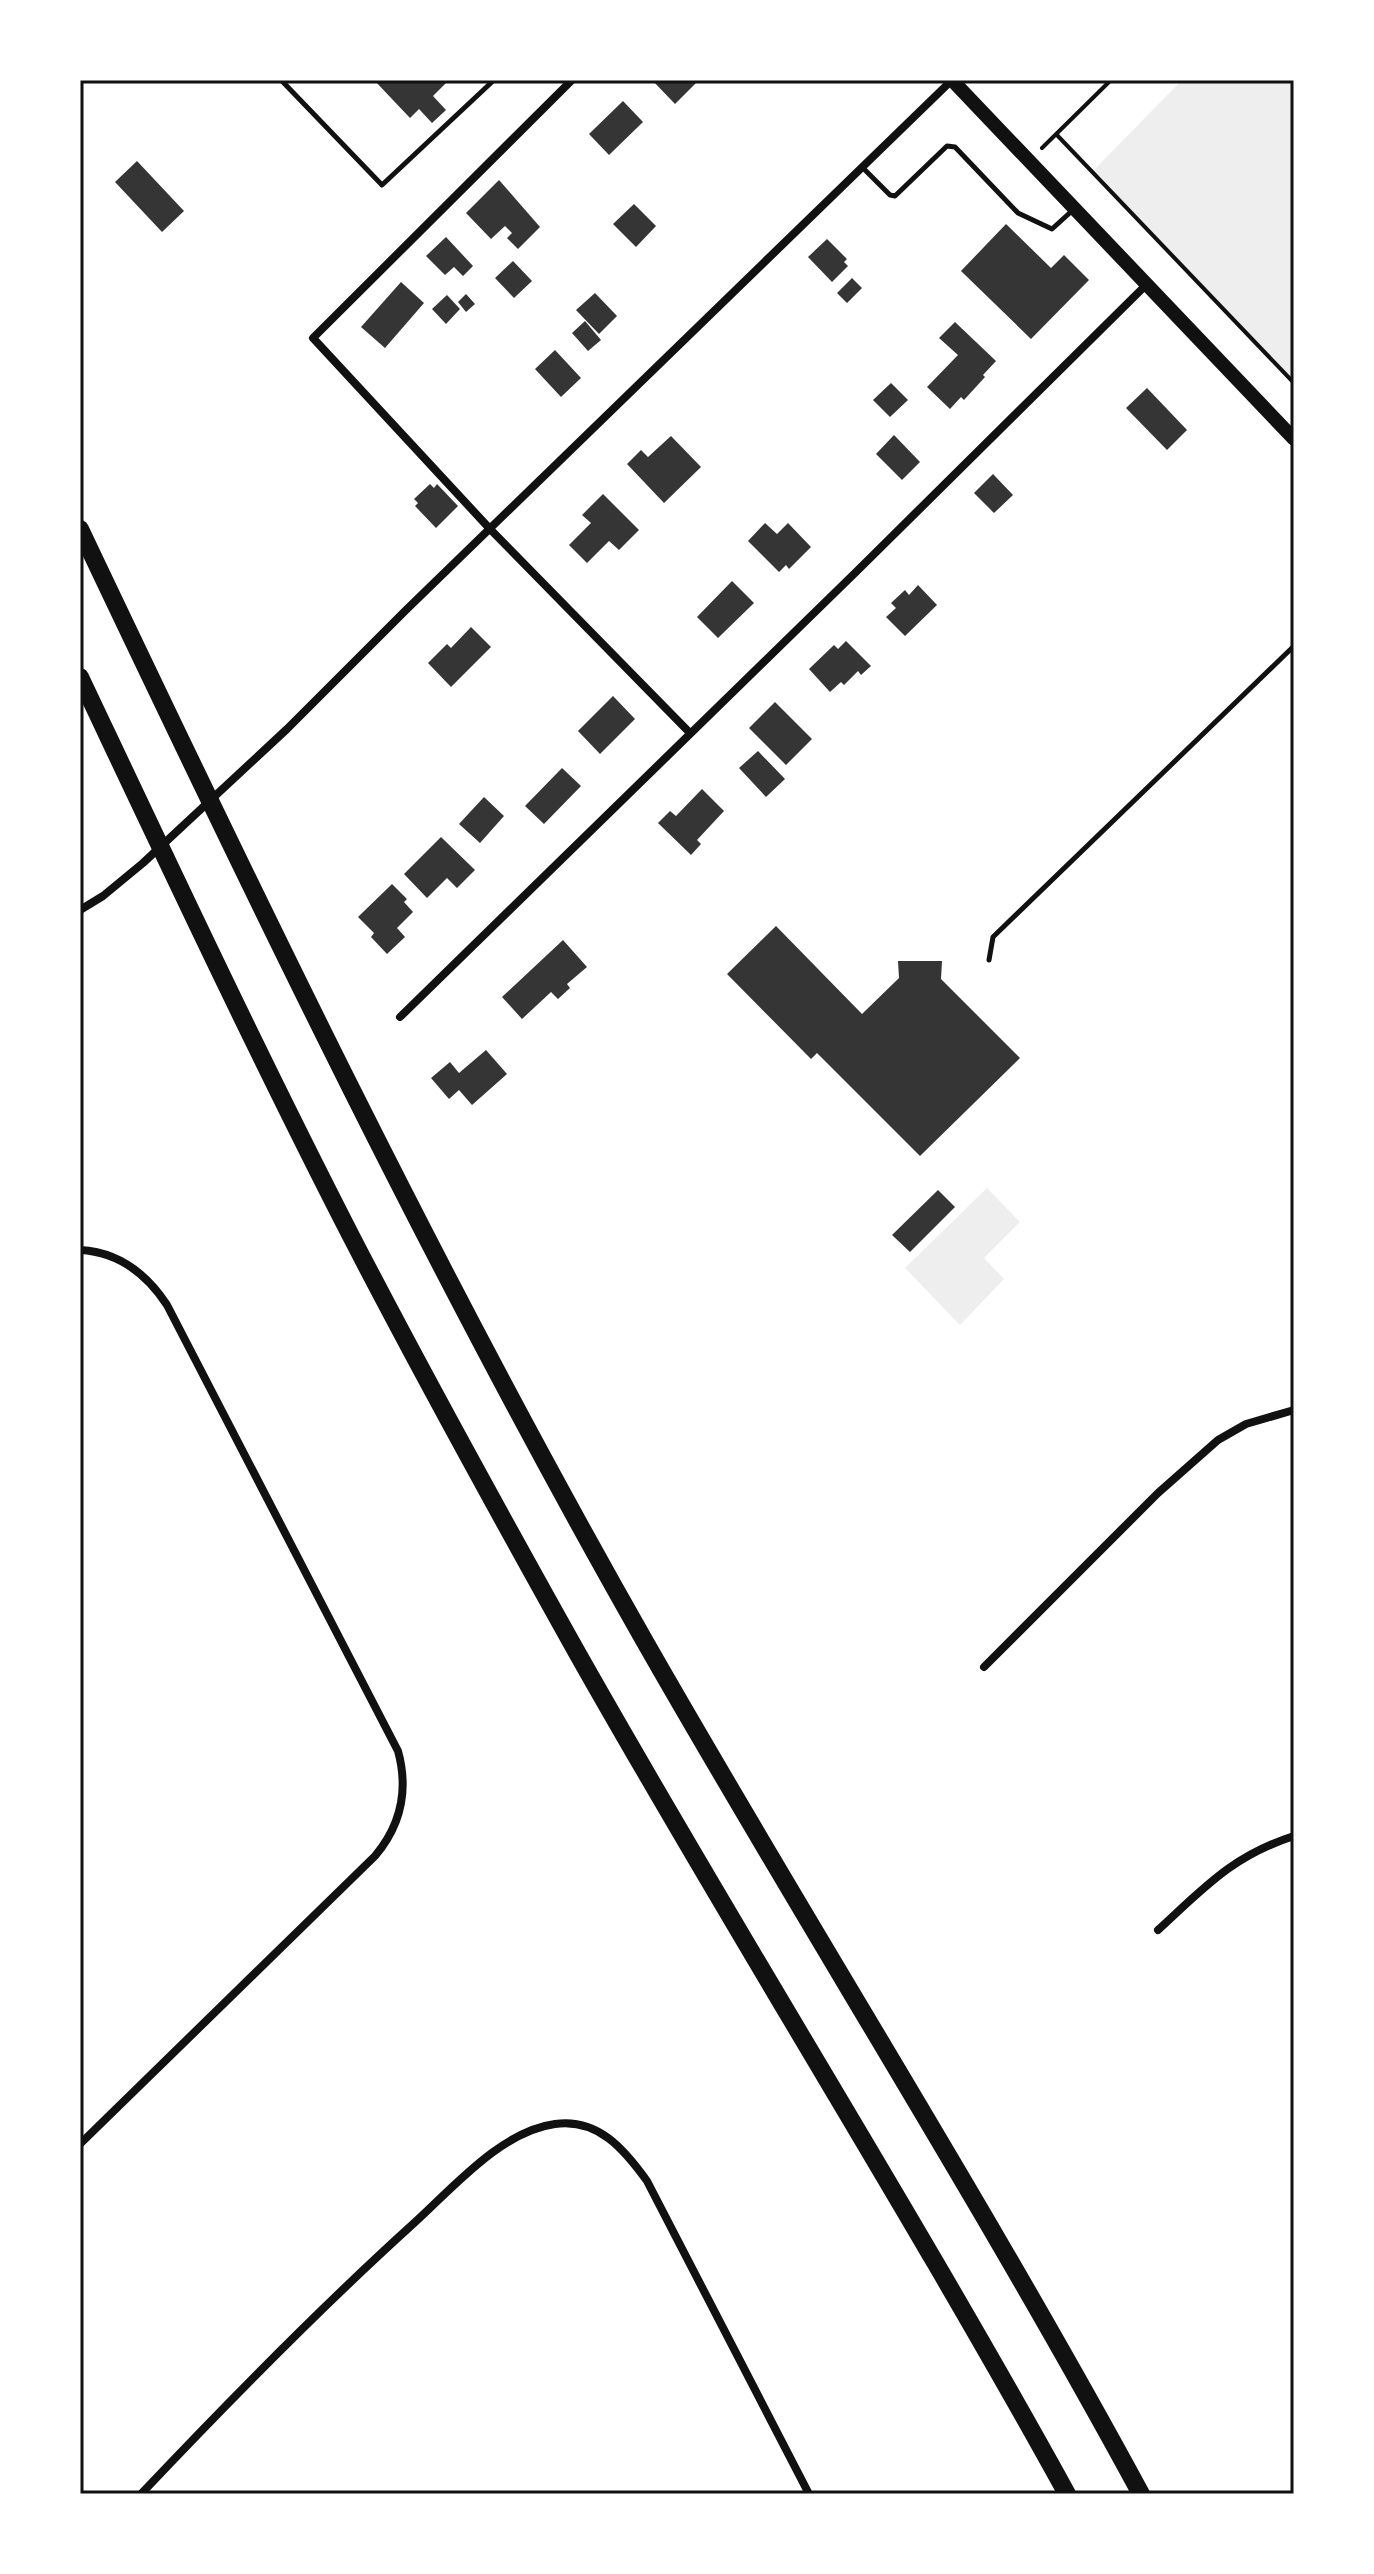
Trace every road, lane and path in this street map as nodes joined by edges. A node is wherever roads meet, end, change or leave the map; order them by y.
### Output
1 (281, 80) edge
2 (494, 80) edge
3 (572, 80) edge
4 (952, 80) edge
5 (1111, 80) edge
6 (1056, 134) junction
7 (1039, 150) dead end
8 (862, 167) junction
9 (1075, 208) junction
10 (1148, 284) junction
11 (1294, 383) edge
12 (1294, 439) edge
13 (80, 529) edge
14 (490, 529) junction
15 (1294, 646) edge
16 (80, 677) edge
17 (690, 733) junction
18 (210, 802) junction
19 (161, 848) junction
20 (80, 910) edge
21 (989, 960) dead end
22 (400, 1017) dead end
23 (80, 1250) edge
24 (1294, 1410) edge
25 (984, 1667) dead end
26 (1294, 1836) edge
27 (1158, 1930) dead end
28 (80, 2144) edge
29 (141, 2494) edge
30 (809, 2494) edge
31 (1067, 2494) edge
32 (1141, 2494) edge

1 - 2 lane
3 - 14 street
4 - 8 street
4 - 9 street
5 - 6 path
6 - 7 path
6 - 11 path
8 - 9 lane
8 - 14 street
9 - 10 street
10 - 12 street
10 - 17 street
13 - 18 highway
14 - 17 street
14 - 18 street
15 - 21 lane
16 - 19 highway
17 - 22 street
18 - 19 street
18 - 32 highway
19 - 20 street
19 - 31 highway
23 - 28 street
24 - 25 street
26 - 27 street
29 - 30 street

